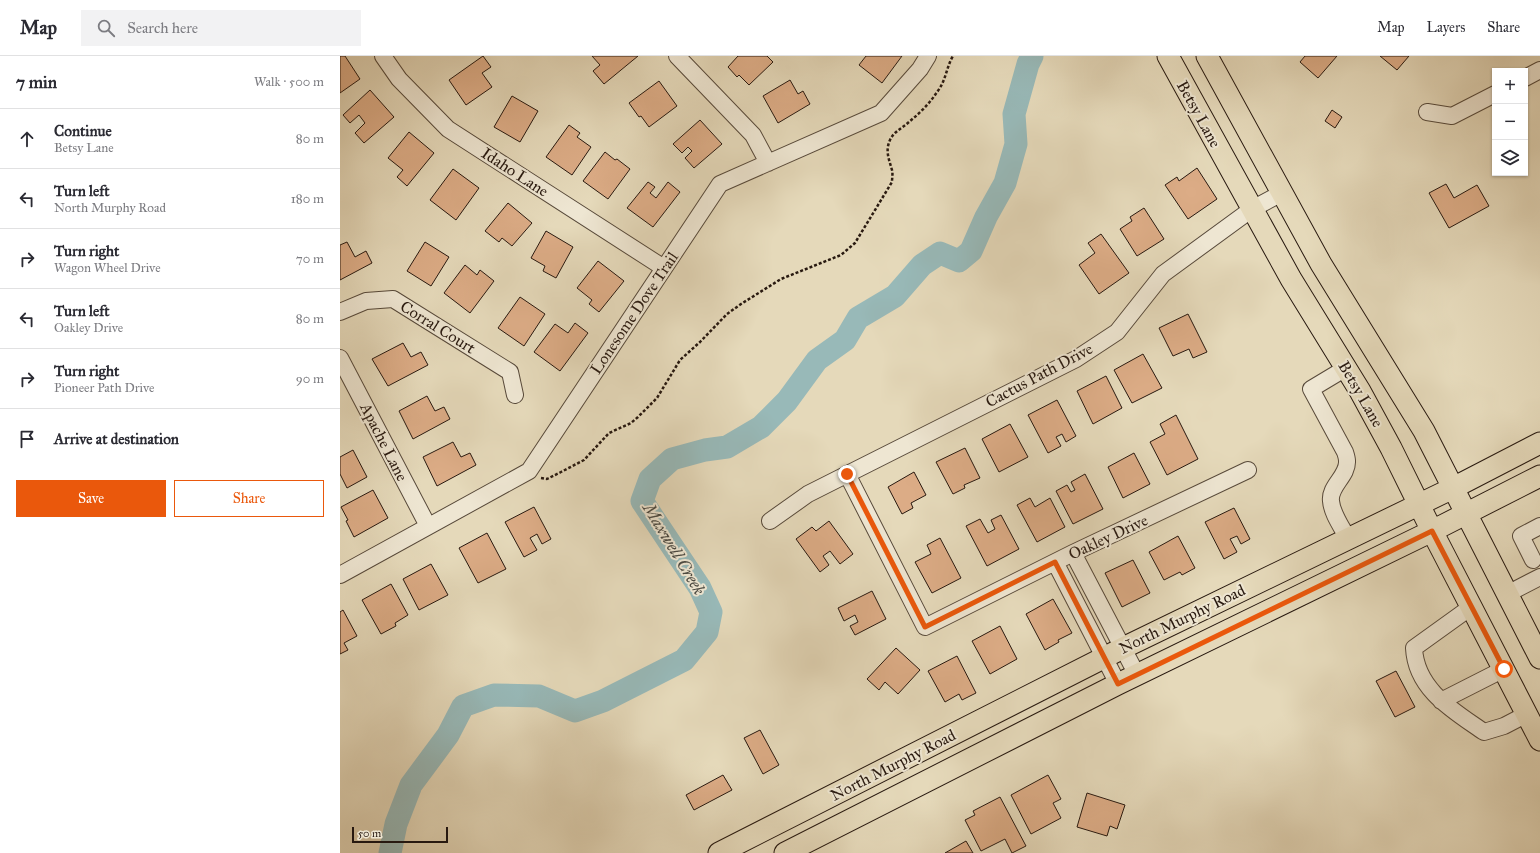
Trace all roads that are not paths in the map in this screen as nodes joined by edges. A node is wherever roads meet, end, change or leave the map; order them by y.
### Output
1 (383, 56) edge
2 (677, 56) edge
3 (928, 56) edge
4 (1168, 56) edge
5 (1207, 56) edge
6 (1540, 70) edge
7 (1528, 76) edge
8 (1492, 96) edge
9 (1427, 112) dead end
10 (768, 163) junction
11 (1282, 193) junction
12 (1252, 209) junction
13 (664, 268) junction
14 (340, 312) edge
15 (340, 358) edge
16 (1346, 368) junction
17 (515, 395) dead end
18 (1540, 443) edge
19 (1248, 470) dead end
20 (847, 474) junction
21 (1540, 476) edge
22 (1453, 488) junction
23 (1420, 504) junction
24 (1466, 513) junction
25 (770, 521) dead end
26 (428, 526) junction
27 (1540, 526) edge
28 (1432, 531) junction
29 (1348, 539) junction
30 (1073, 553) junction
31 (1055, 562) junction
32 (1538, 563) edge
33 (340, 575) edge
34 (1540, 577) edge
35 (1506, 594) junction
36 (1471, 606) junction
37 (1123, 648) junction
38 (1104, 658) junction
39 (1540, 658) edge
40 (1504, 669) junction
41 (1137, 675) junction
42 (1118, 684) junction
43 (1440, 701) junction
44 (1533, 711) edge
45 (1540, 740) edge
46 (719, 853) edge
47 (785, 853) edge

1 - 13 street, Idaho Lane
2 - 10 street
3 - 10 street, Lonesome Dove Trail
4 - 12 main road, Betsy Lane
5 - 11 main road, Betsy Lane
6 - 7 street
8 - 9 street
10 - 13 street, Lonesome Dove Trail
11 - 12 street, Cactus Path Drive
11 - 22 main road, Betsy Lane
12 - 16 main road, Betsy Lane
12 - 20 street, Cactus Path Drive
13 - 26 street, Lonesome Dove Trail
14 - 17 street, Corral Court
15 - 26 street, Apache Lane
16 - 23 main road, Betsy Lane
16 - 29 street
18 - 22 main road, North Murphy Road
19 - 30 street, Oakley Drive
20 - 25 street, Cactus Path Drive
20 - 31 street, Oakley Drive
21 - 24 main road, North Murphy Road
22 - 23 main road, North Murphy Road
22 - 24 main road, Betsy Lane
23 - 28 main road, Betsy Lane
23 - 29 main road, North Murphy Road
24 - 28 main road, North Murphy Road
24 - 35 main road, Betsy Lane
26 - 33 street, Lonesome Dove Trail
27 - 32 street
28 - 36 main road, Betsy Lane
28 - 41 main road, North Murphy Road
29 - 37 main road, North Murphy Road
30 - 31 street, Oakley Drive
30 - 37 street
31 - 38 street
34 - 35 street
35 - 39 main road, Betsy Lane
36 - 40 main road, Betsy Lane
36 - 43 street
37 - 38 main road, North Murphy Road
37 - 41 street
38 - 42 street
38 - 46 main road, North Murphy Road
40 - 43 street
40 - 44 main road, Betsy Lane
41 - 42 main road, North Murphy Road
42 - 47 main road, North Murphy Road
43 - 44 street
44 - 45 main road, Betsy Lane

